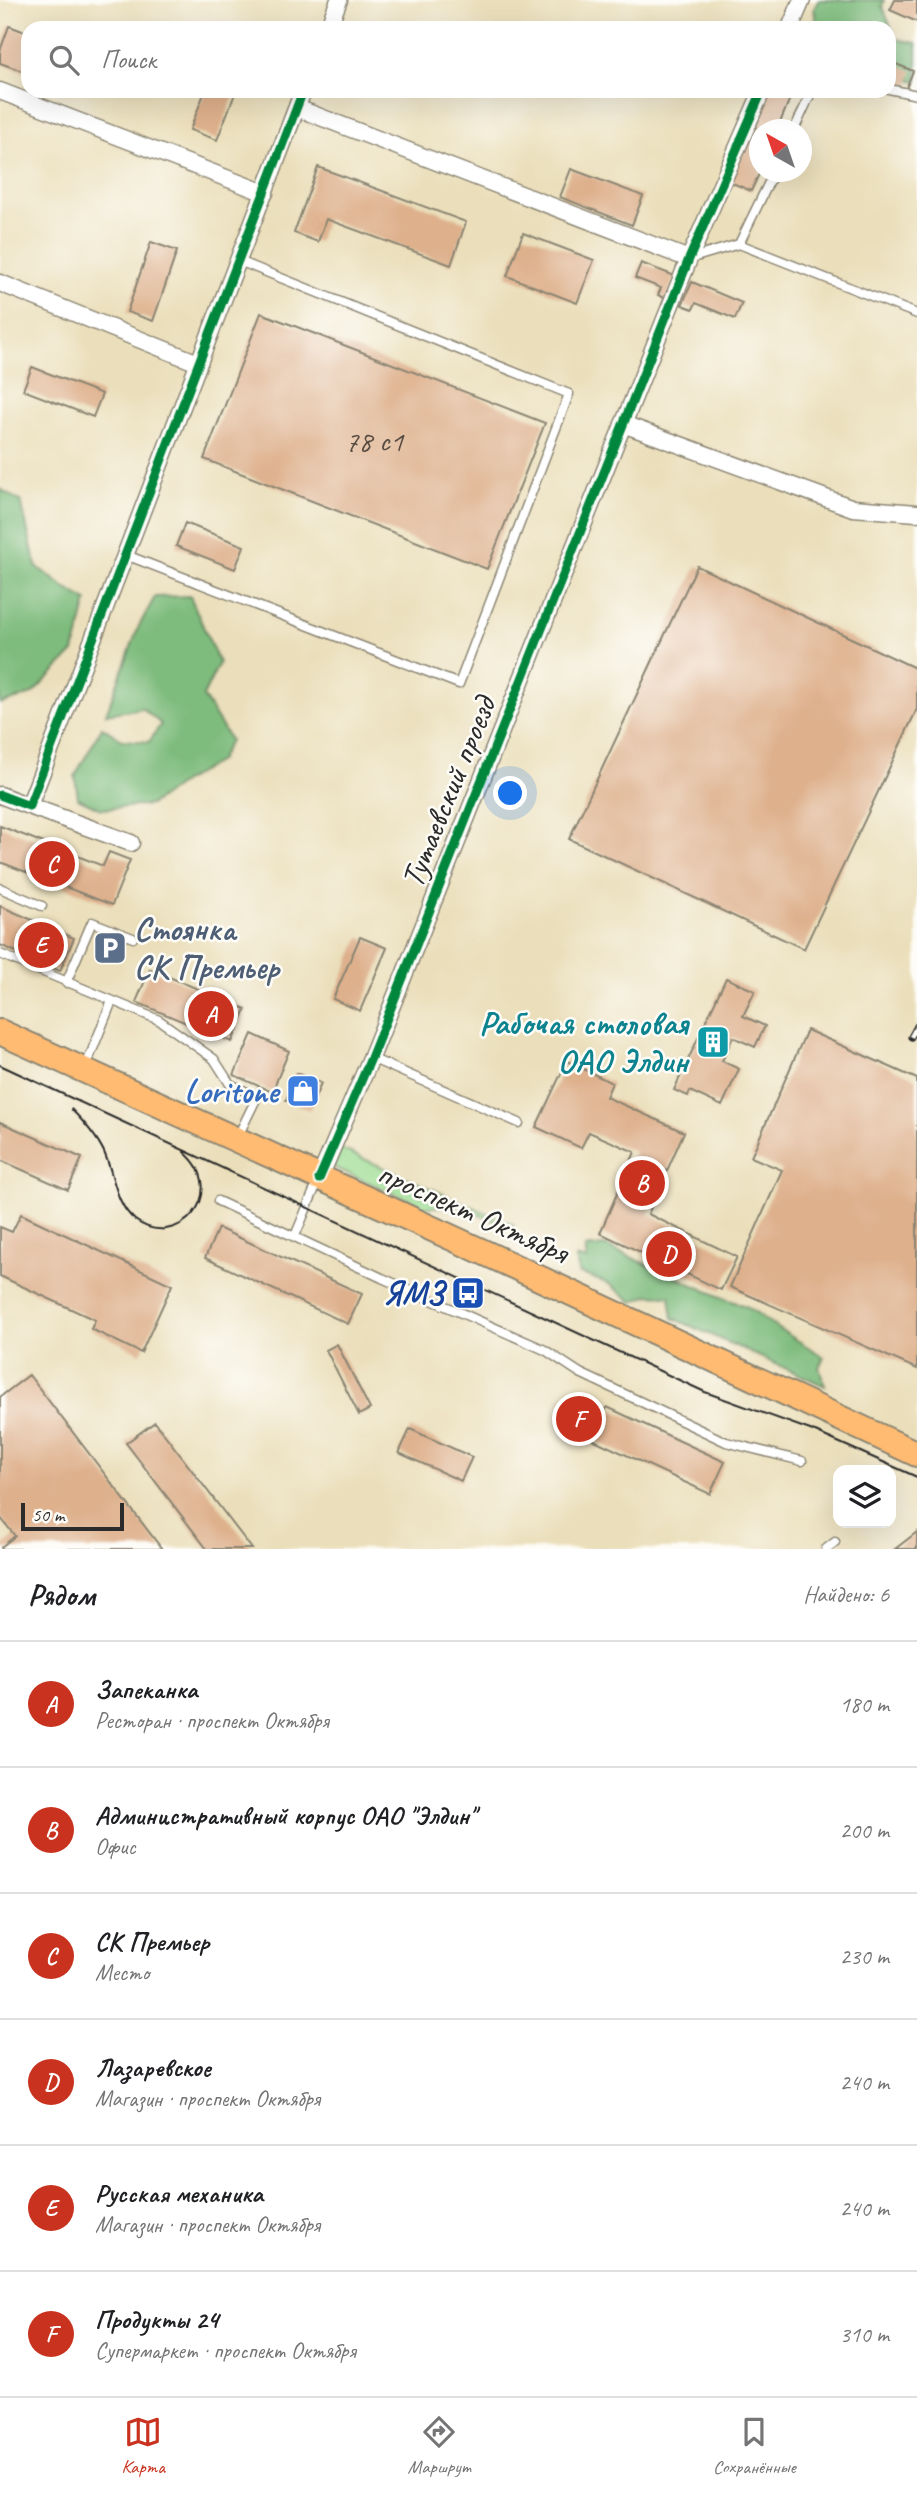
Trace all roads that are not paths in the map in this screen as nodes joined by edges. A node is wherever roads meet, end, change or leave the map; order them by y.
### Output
1 (339, 0) edge
2 (802, 0) edge
3 (331, 21) edge
4 (793, 21) edge
5 (896, 90) edge
6 (0, 91) edge
7 (917, 95) edge
8 (301, 98) edge
9 (759, 98) edge
10 (809, 98) edge
11 (297, 108) junction
12 (799, 119) edge
13 (769, 182) edge
14 (265, 193) junction
15 (739, 244) junction
16 (690, 259) junction
17 (239, 261) junction
18 (0, 283) edge
19 (917, 314) edge
20 (198, 363) junction
21 (623, 424) junction
22 (917, 513) edge
23 (126, 555) junction
24 (0, 795) edge
25 (29, 806) junction
26 (131, 843) dead end
27 (0, 888) edge
28 (43, 906) dead end
29 (133, 939) dead end
30 (0, 954) edge
31 (66, 983) junction
32 (112, 1001) junction
33 (0, 1032) edge
34 (371, 1058) junction
35 (84, 1072) junction
36 (519, 1123) dead end
37 (235, 1140) junction
38 (319, 1179) junction
39 (218, 1201) dead end
40 (295, 1236) junction
41 (917, 1454) edge
42 (802, 1461) dead end
43 (835, 1542) dead end
44 (826, 1549) edge

1 - 3 street
2 - 4 street
5 - 7 lane
6 - 14 street
8 - 11 street
9 - 16 street, Тутаевский проезд
10 - 12 lane
11 - 14 street
11 - 16 street
13 - 15 lane
14 - 17 street
15 - 16 lane
15 - 19 lane
16 - 21 street, Тутаевский проезд
17 - 20 street
17 - 23 lane
18 - 20 street
20 - 23 street
21 - 22 street
21 - 34 street, Тутаевский проезд
23 - 25 street
24 - 25 street
25 - 26 street
27 - 28 lane
29 - 31 lane
30 - 31 lane
31 - 32 lane
32 - 35 lane
32 - 37 lane
33 - 35 main road, проспект Октября
34 - 36 lane
34 - 38 street, Тутаевский проезд
35 - 37 main road, проспект Октября
37 - 38 main road, проспект Октября
38 - 40 lane
38 - 41 main road, проспект Октября
39 - 40 lane
40 - 42 lane
43 - 44 lane

